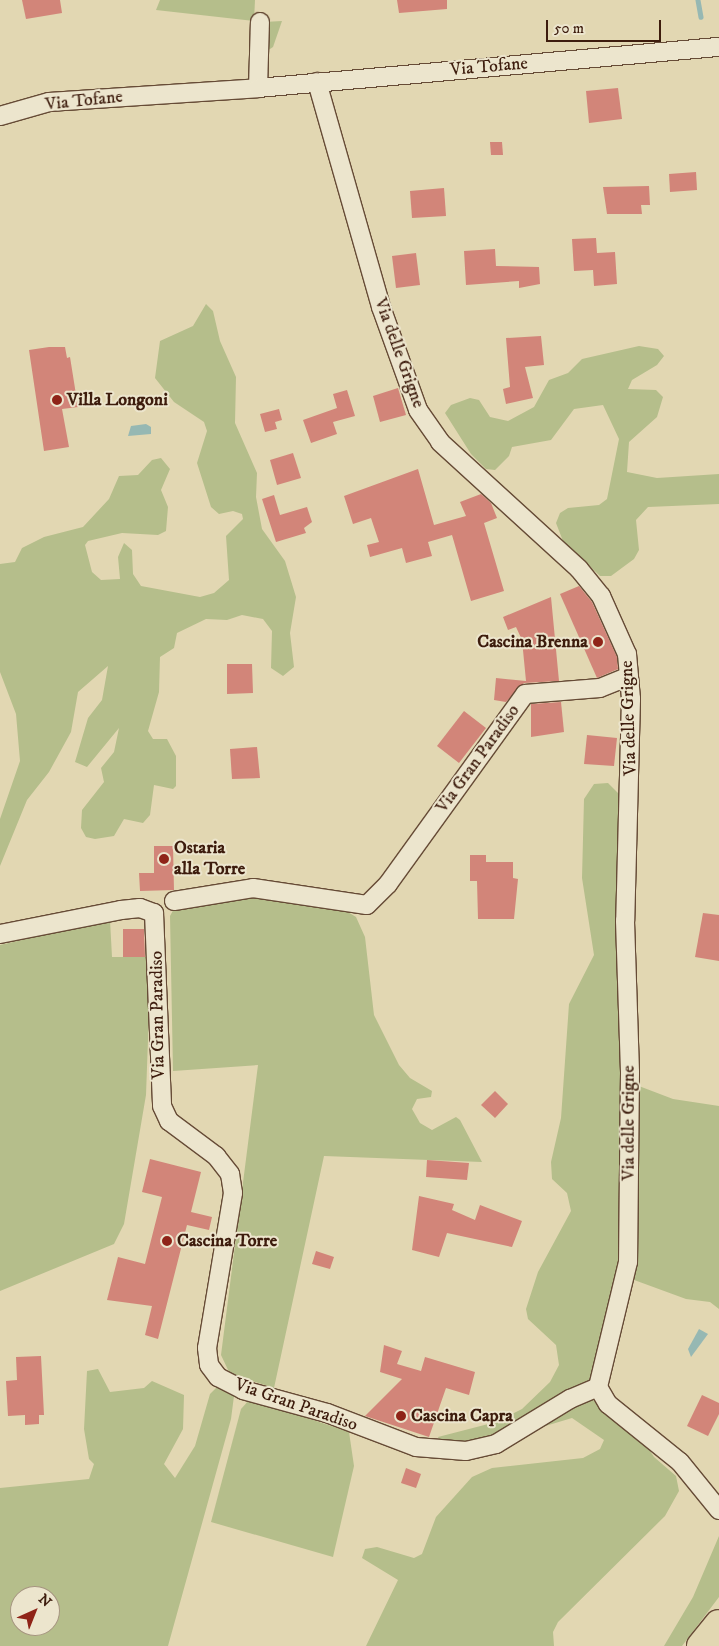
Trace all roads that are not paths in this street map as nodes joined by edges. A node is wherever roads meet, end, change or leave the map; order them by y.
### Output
1 (260, 22) dead end
2 (719, 47) edge
3 (317, 82) junction
4 (258, 88) junction
5 (0, 116) edge
6 (629, 676) junction
7 (174, 901) dead end
8 (0, 934) edge
9 (598, 1387) junction
10 (719, 1510) edge
11 (719, 1624) edge
12 (701, 1646) edge

1 - 4 street
2 - 3 street, Via Tofane
3 - 4 street, Via Tofane
3 - 6 street, Via delle Grigne
4 - 5 street, Via Tofane
6 - 7 street, Via Gran Paradiso
6 - 9 street, Via delle Grigne
8 - 9 street, Via Gran Paradiso
9 - 10 street
11 - 12 highway

